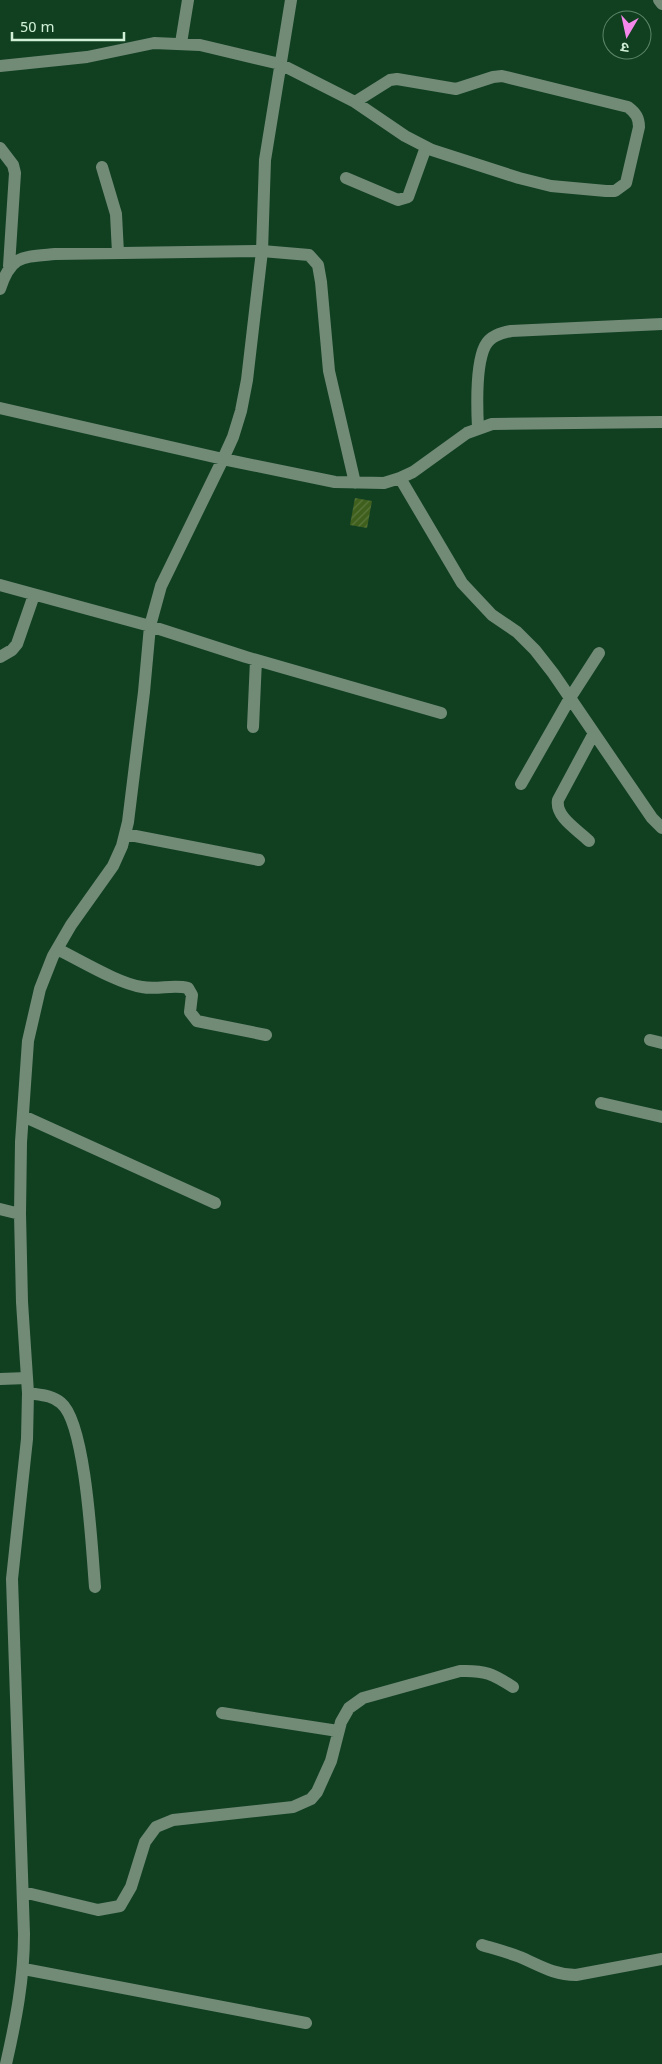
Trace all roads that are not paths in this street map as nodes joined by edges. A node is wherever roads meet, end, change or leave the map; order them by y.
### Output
1 (188, 0) edge
2 (291, 0) edge
3 (659, 0) edge
4 (662, 4) edge
5 (181, 43) junction
6 (280, 64) junction
7 (0, 66) edge
8 (355, 102) junction
9 (426, 147) junction
10 (0, 148) edge
11 (102, 167) dead end
12 (346, 178) dead end
13 (262, 251) junction
14 (118, 253) junction
15 (9, 266) junction
16 (0, 289) edge
17 (662, 324) edge
18 (0, 408) edge
19 (662, 422) edge
20 (478, 428) junction
21 (223, 459) junction
22 (400, 478) junction
23 (355, 483) junction
24 (0, 584) edge
25 (34, 595) junction
26 (150, 626) junction
27 (599, 653) dead end
28 (0, 656) edge
29 (256, 660) junction
30 (570, 698) junction
31 (441, 713) dead end
32 (253, 727) dead end
33 (594, 733) junction
34 (521, 784) dead end
35 (662, 828) edge
36 (125, 834) junction
37 (589, 841) dead end
38 (259, 860) dead end
39 (57, 949) junction
40 (266, 1035) dead end
41 (601, 1103) dead end
42 (23, 1116) junction
43 (662, 1117) edge
44 (215, 1203) dead end
45 (0, 1209) edge
46 (20, 1214) junction
47 (27, 1378) junction
48 (0, 1379) edge
49 (28, 1393) junction
50 (95, 1587) dead end
51 (513, 1687) dead end
52 (222, 1713) dead end
53 (338, 1731) junction
54 (23, 1892) junction
55 (482, 1945) dead end
56 (662, 1959) edge
57 (24, 1969) junction
58 (306, 2023) dead end
59 (6, 2064) edge

1 - 5 street
2 - 6 street
3 - 4 street
5 - 6 street
5 - 7 street
6 - 8 street
6 - 13 street
8 - 9 street
8 - 9 street
9 - 12 street
10 - 15 street
11 - 14 street
13 - 14 street
13 - 21 street
13 - 23 street
14 - 15 street
15 - 16 street
17 - 20 street
18 - 21 street
19 - 20 street
20 - 22 street
21 - 23 street
21 - 26 street
22 - 23 street
22 - 30 street
24 - 25 street
25 - 26 street
25 - 28 street
26 - 29 street
26 - 36 street
27 - 30 street
29 - 31 street
29 - 32 street
30 - 33 street
30 - 34 street
33 - 35 street
33 - 37 street
36 - 38 street
36 - 39 street
39 - 40 street
39 - 42 street
41 - 43 street
42 - 44 street
42 - 46 street
45 - 46 street
46 - 47 street
47 - 48 street
47 - 49 street
49 - 50 street
49 - 54 street
51 - 53 street
52 - 53 street
53 - 54 street
54 - 57 street
55 - 56 street
57 - 58 street
57 - 59 street

